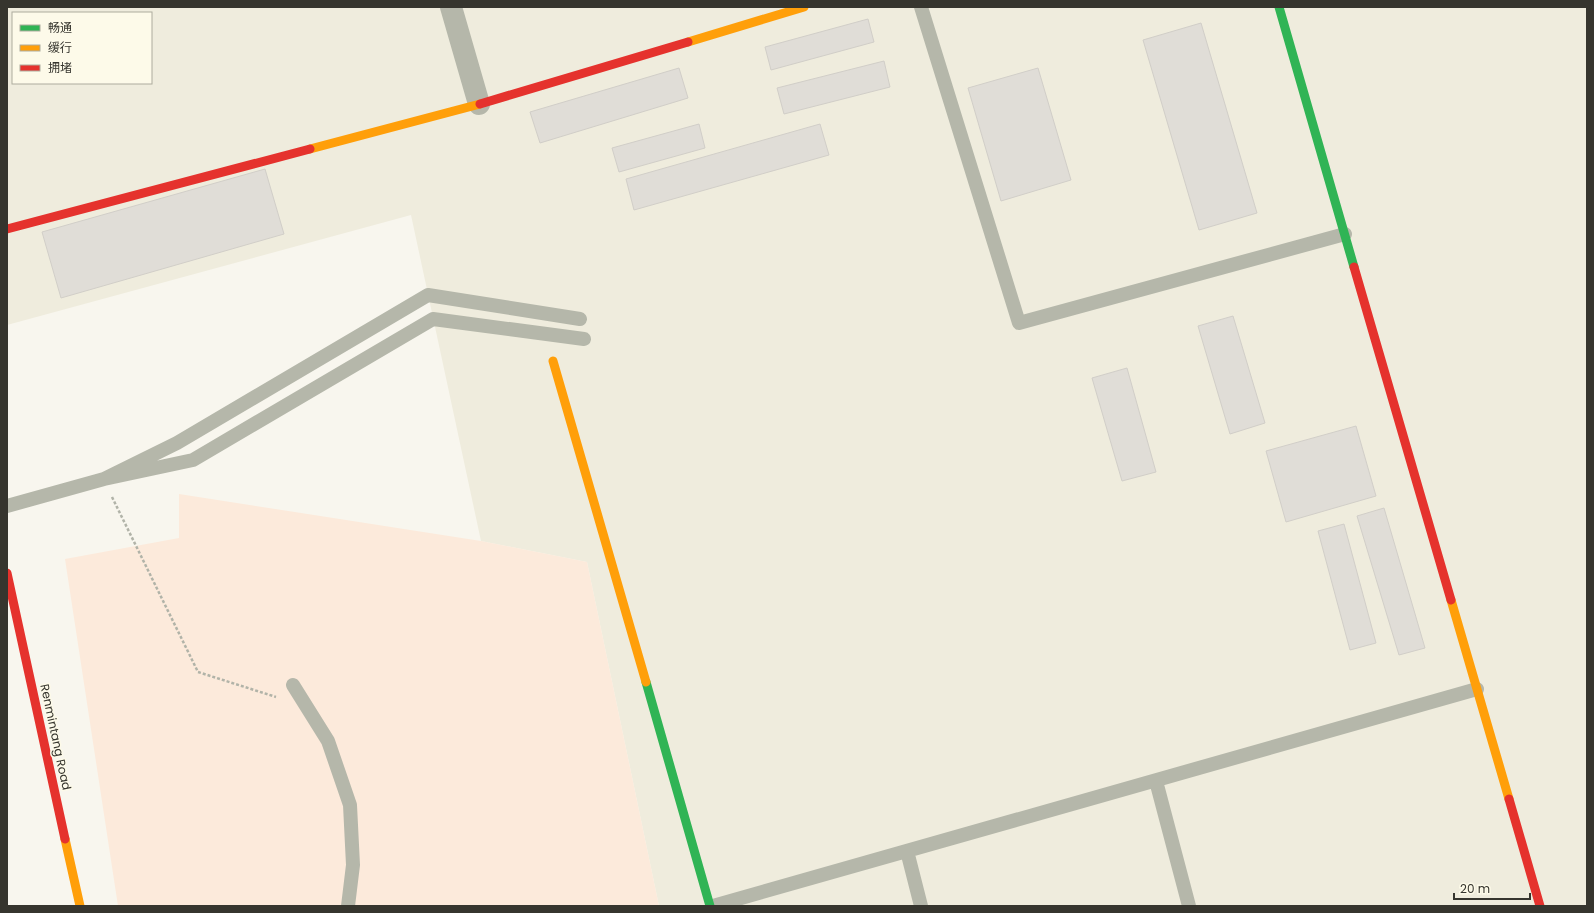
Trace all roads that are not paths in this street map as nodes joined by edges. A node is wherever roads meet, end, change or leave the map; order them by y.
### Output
1 (451, 7) edge
2 (804, 7) edge
3 (921, 7) edge
4 (1279, 7) edge
5 (479, 104) junction
6 (7, 229) edge
7 (1345, 234) junction
8 (580, 319) dead end
9 (584, 338) dead end
10 (553, 361) dead end
11 (104, 479) junction
12 (7, 506) edge
13 (7, 573) edge
14 (293, 685) dead end
15 (1477, 689) junction
16 (1156, 781) junction
17 (907, 851) junction
18 (80, 906) edge
19 (348, 906) edge
20 (712, 906) edge
21 (922, 906) edge
22 (1189, 906) edge
23 (1540, 906) edge

1 - 5 street
2 - 5 street
3 - 7 lane
4 - 7 street
5 - 6 street
7 - 15 street
8 - 11 lane
9 - 11 lane
10 - 20 street
11 - 12 lane
13 - 18 street, Renmintang Road
14 - 19 lane
15 - 16 lane
15 - 23 street
16 - 17 lane
16 - 22 lane
17 - 20 lane
17 - 21 lane

